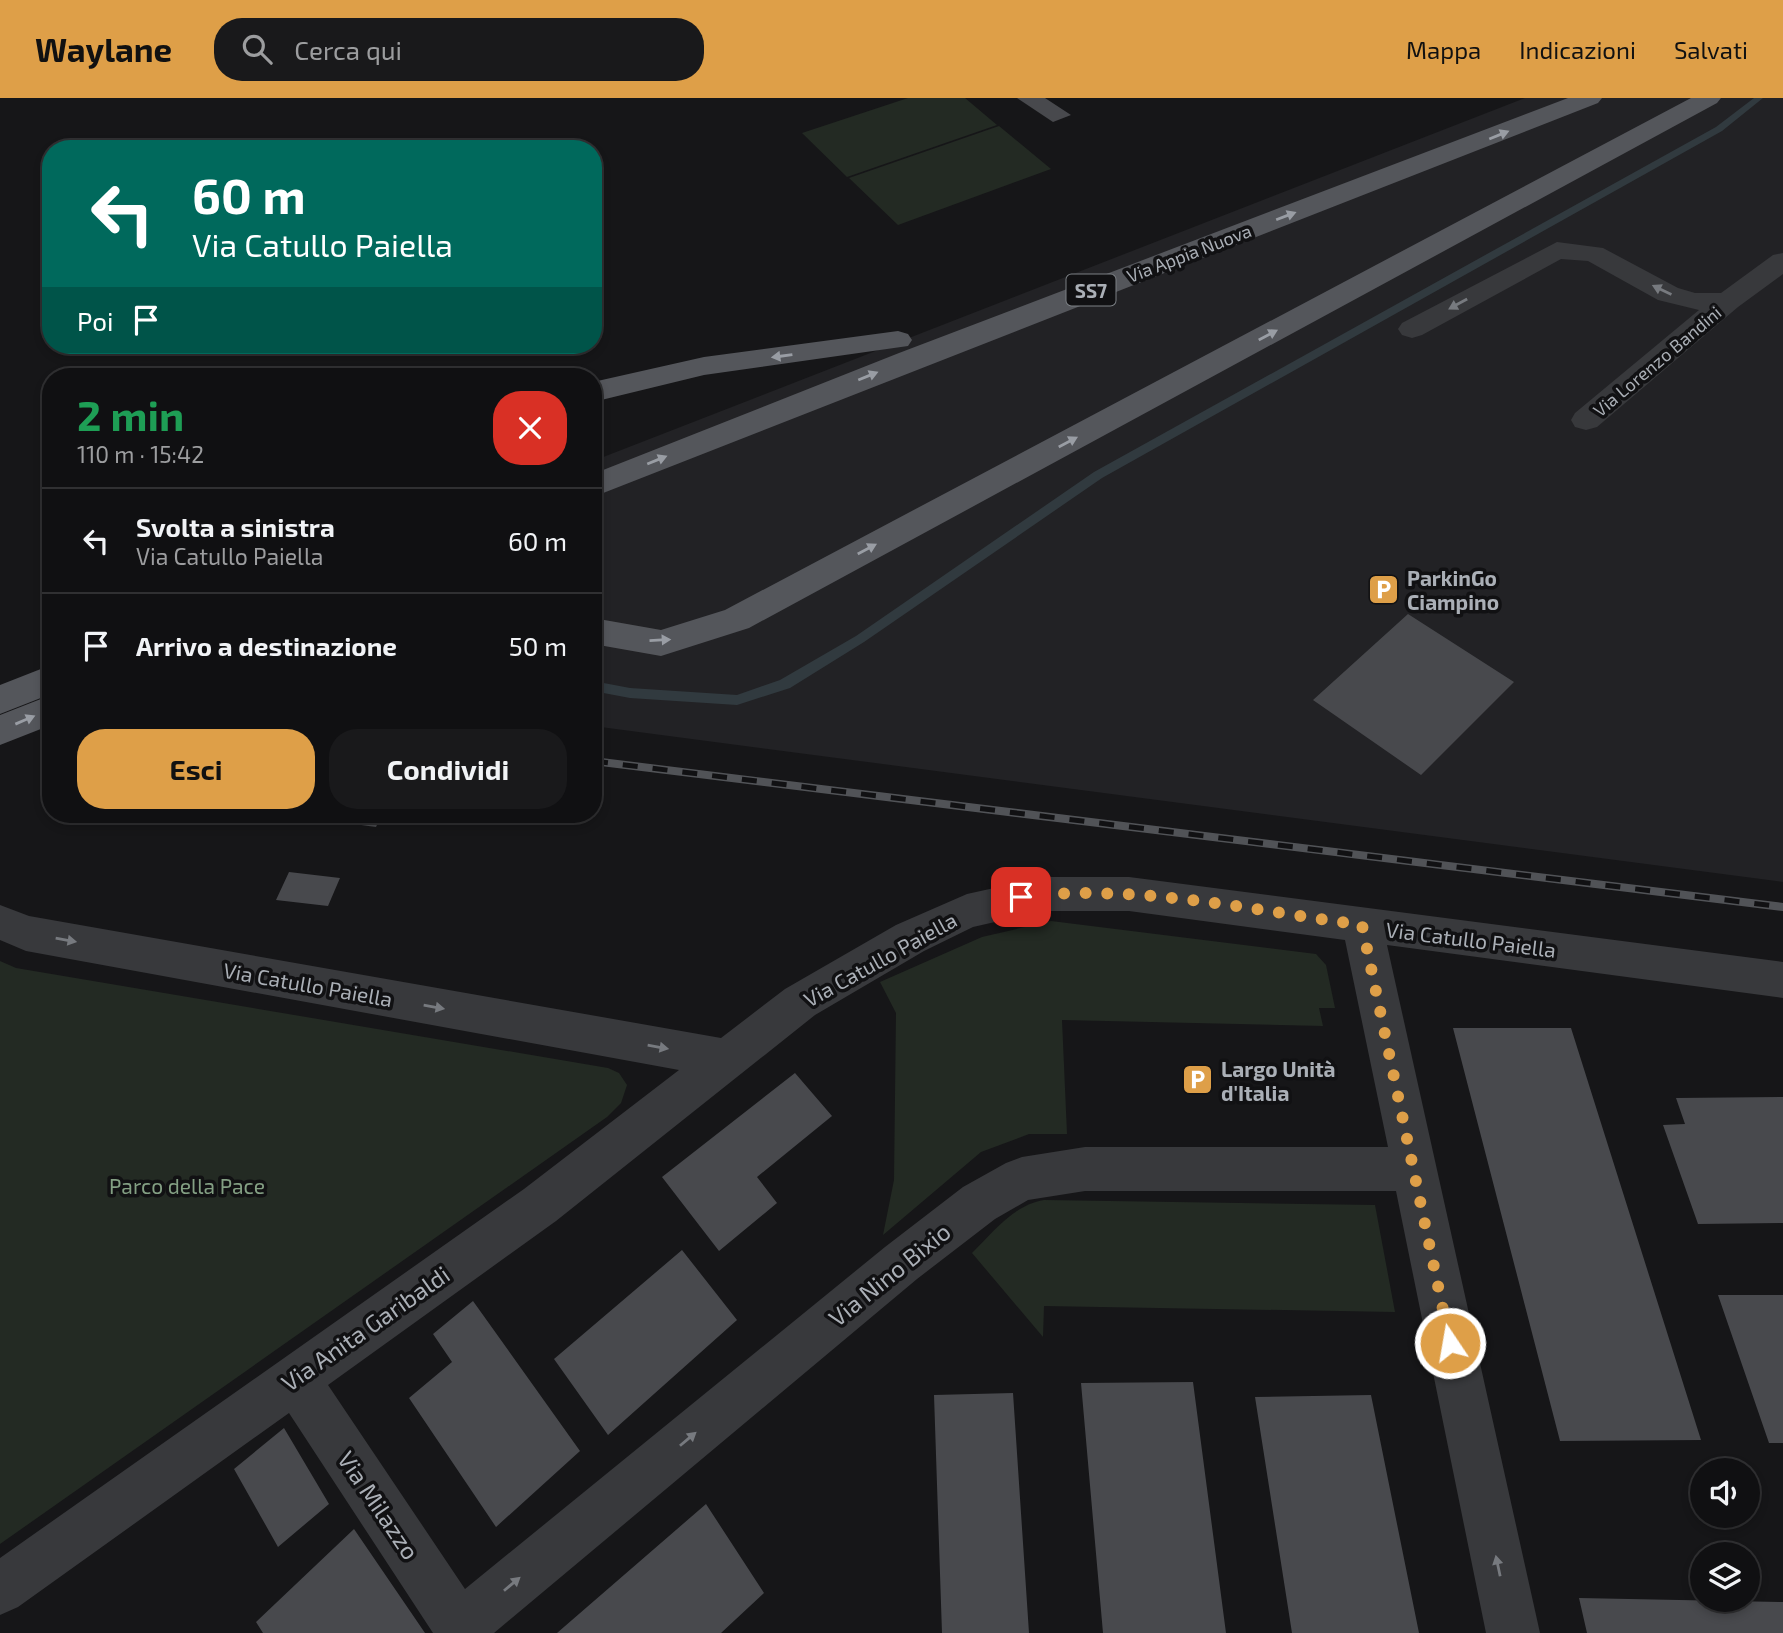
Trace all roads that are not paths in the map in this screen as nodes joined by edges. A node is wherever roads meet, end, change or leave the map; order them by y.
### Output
1 (1525, 98) edge
2 (1590, 98) edge
3 (1709, 98) edge
4 (1783, 261) edge
5 (1728, 301) junction
6 (1412, 329) dead end
7 (898, 340) junction
8 (602, 390) edge
9 (1586, 421) dead end
10 (602, 457) edge
11 (602, 482) edge
12 (602, 633) edge
13 (42, 683) edge
14 (0, 700) edge
15 (42, 713) edge
16 (0, 731) edge
17 (0, 922) edge
18 (1362, 925) junction
19 (1783, 980) edge
20 (725, 1059) junction
21 (1412, 1169) junction
22 (294, 1378) junction
23 (0, 1589) edge
24 (462, 1630) edge
25 (1513, 1633) edge

1 - 7 main road, Via Appia Nuova / SS7
11 -> 2 main road, Via Appia Nuova / SS7
12 -> 3 main road
4 - 5 street, Via Lorenzo Bandini
5 -> 6 street, Via Lorenzo Bandini
5 - 9 street, Via Lorenzo Bandini
7 -> 8 main road
7 - 10 main road, Via Appia Nuova / SS7
13 - 14 main road
16 -> 15 main road
17 -> 20 street, Via Catullo Paiella
18 - 19 street, Via Catullo Paiella
18 - 20 street, Via Catullo Paiella
18 - 21 street
20 - 22 street, Via Anita Garibaldi
24 -> 21 street, Via Nino Bixio
25 -> 21 street
22 - 23 street, Via Anita Garibaldi
22 - 24 street, Via Milazzo

